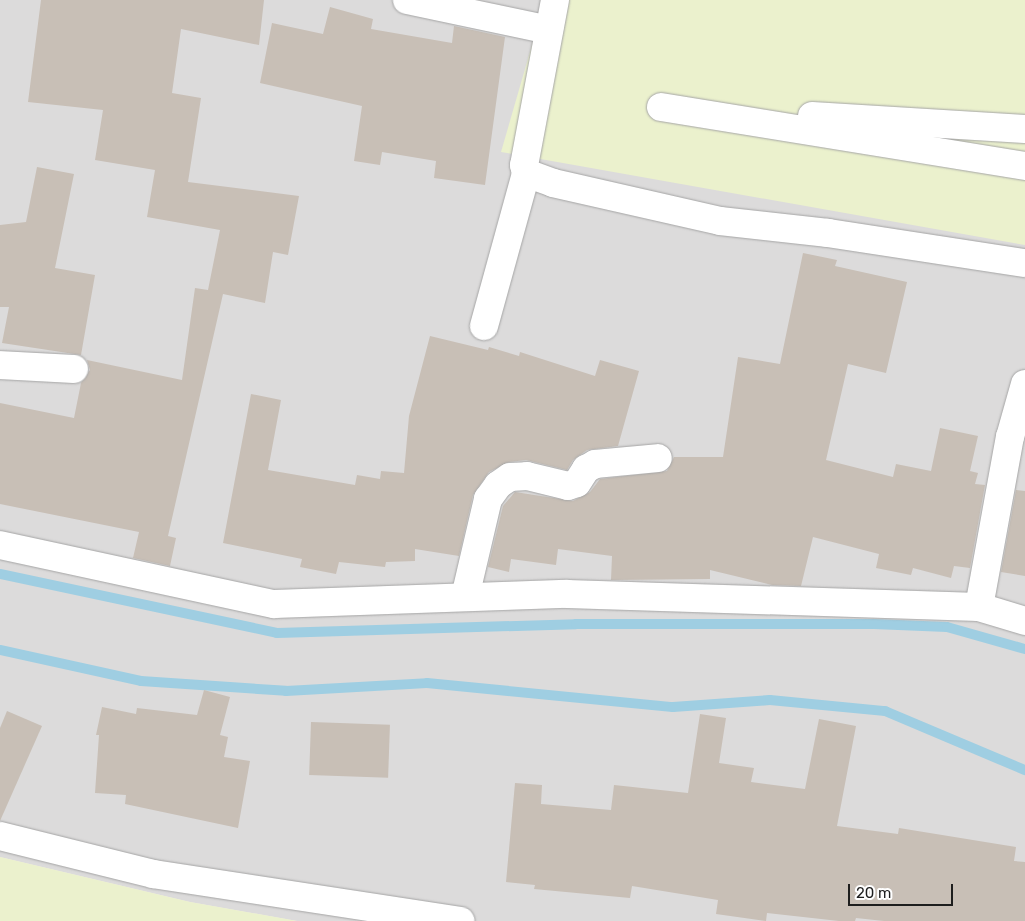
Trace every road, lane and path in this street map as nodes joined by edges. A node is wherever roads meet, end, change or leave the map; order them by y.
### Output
1 (407, 0) edge
2 (555, 0) edge
3 (549, 30) junction
4 (1025, 129) edge
5 (1025, 166) edge
6 (526, 174) junction
7 (1025, 263) edge
8 (484, 326) dead end
9 (0, 365) edge
10 (74, 369) dead end
11 (1025, 384) edge
12 (658, 458) dead end
13 (0, 545) edge
14 (464, 597) junction
15 (979, 607) junction
16 (1025, 621) edge
17 (0, 836) edge
18 (460, 921) edge

1 - 3 street
2 - 3 street
3 - 6 street
4 - 5 street
6 - 7 street
6 - 8 street
9 - 10 street
11 - 15 street
12 - 14 street
13 - 14 street
14 - 15 street
15 - 16 street
17 - 18 street

